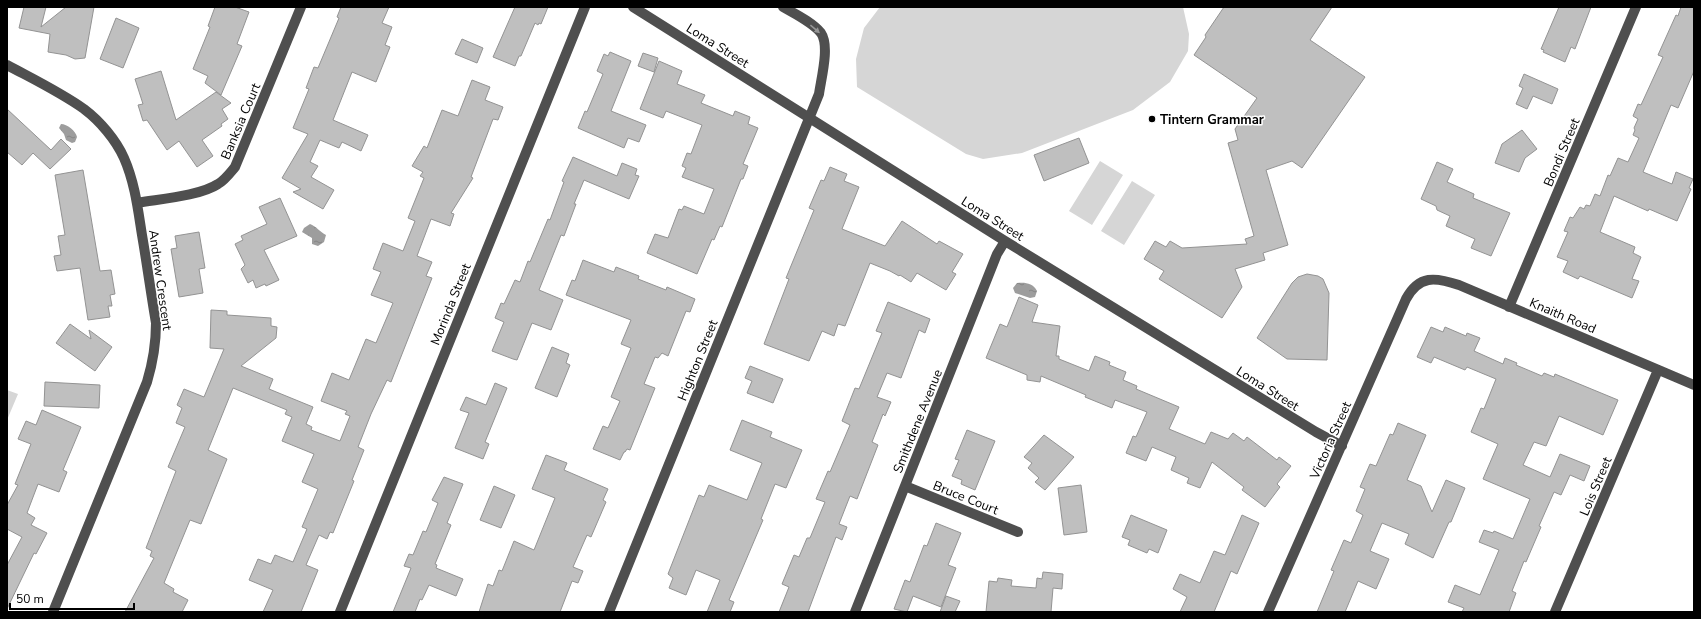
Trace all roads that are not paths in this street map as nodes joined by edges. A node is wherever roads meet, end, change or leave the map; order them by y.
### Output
1 (301, 7) edge
2 (585, 7) edge
3 (633, 7) edge
4 (783, 7) edge
5 (1636, 7) edge
6 (7, 65) edge
7 (809, 118) junction
8 (137, 203) junction
9 (1005, 240) junction
10 (1420, 282) joint
11 (1509, 307) junction
12 (1658, 370) junction
13 (1694, 385) edge
14 (1342, 446) junction
15 (905, 486) junction
16 (1018, 532) dead end
17 (53, 612) edge
18 (340, 612) edge
19 (609, 612) edge
20 (855, 612) edge
21 (1268, 612) edge
22 (1555, 612) edge

1 - 8 street, Banksia Court
2 - 18 street, Morinda Street
3 - 7 street, Loma Street
4 -> 7 street, Highton Street
5 - 11 street, Bondi Street
6 - 8 street, Andrew Crescent
7 - 9 street, Loma Street
7 - 19 street, Highton Street
8 - 17 street, Andrew Crescent
9 - 14 street, Loma Street
9 - 15 street, Smithdene Avenue
10 - 11 street, Knaith Road
10 - 14 street, Victoria Street
11 - 12 street, Knaith Road
12 - 13 street, Knaith Road
12 - 22 street, Lois Street
14 - 21 street, Victoria Street
15 - 16 street, Bruce Court
15 - 20 street, Smithdene Avenue

